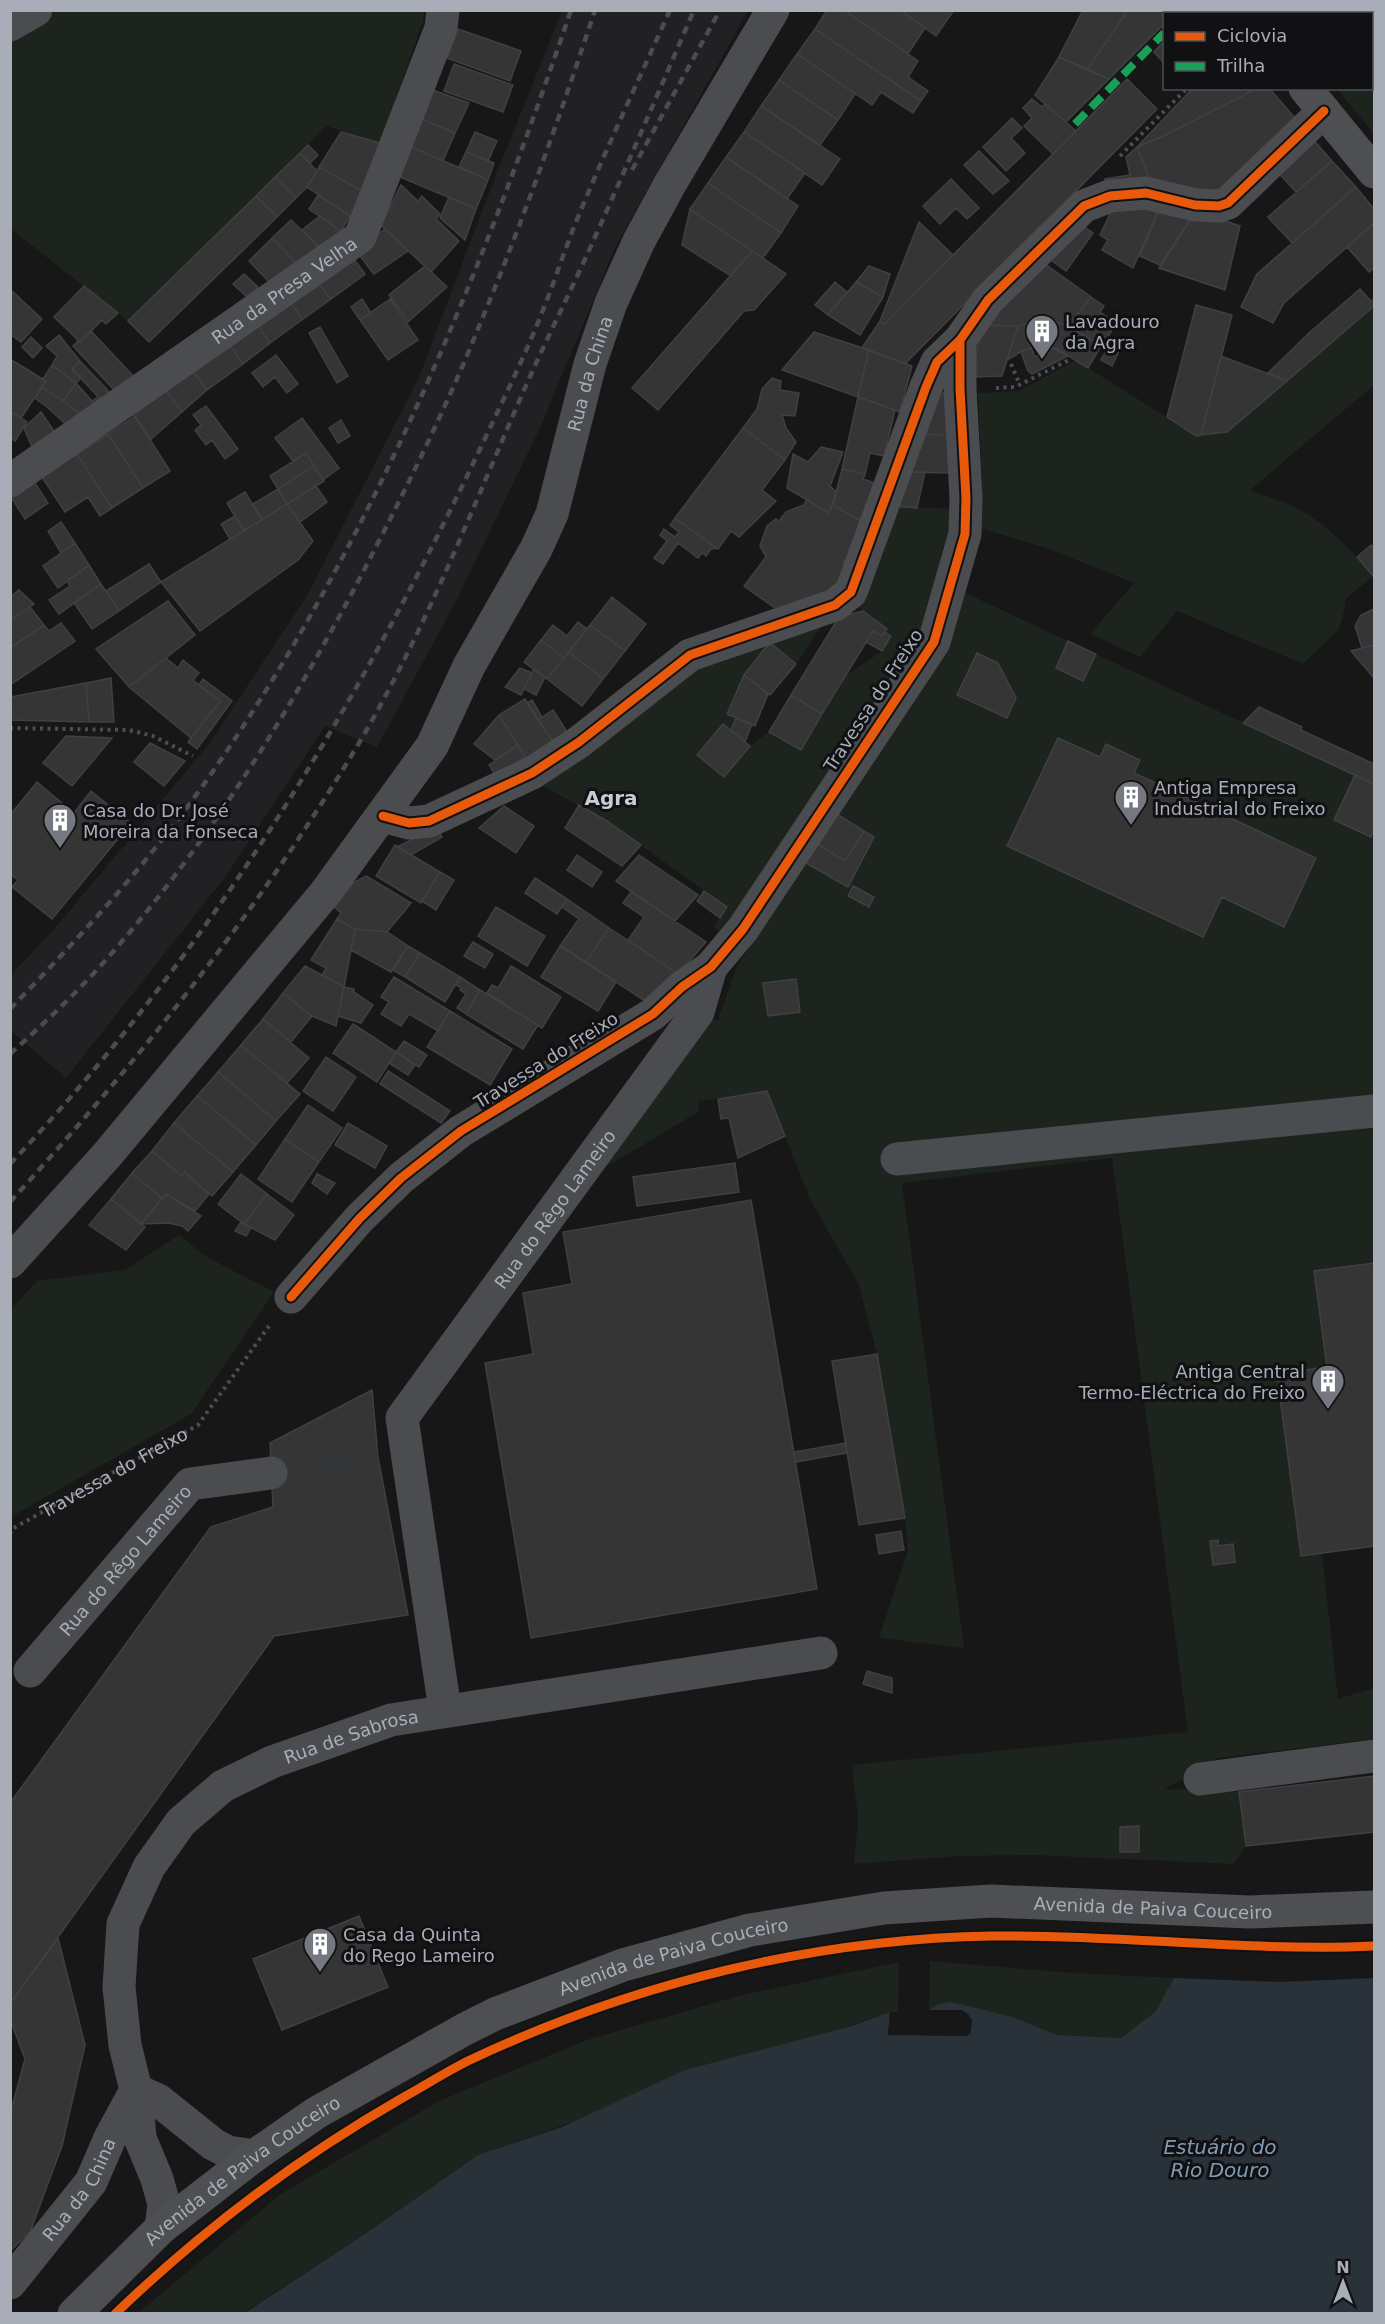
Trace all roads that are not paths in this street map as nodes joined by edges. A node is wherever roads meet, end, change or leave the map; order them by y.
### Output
1 (36, 10) edge
2 (443, 10) edge
3 (773, 10) edge
4 (10, 25) edge
5 (1315, 100) edge
6 (1374, 172) edge
7 (960, 340) junction
8 (15, 473) edge
9 (383, 816) junction
10 (711, 967) junction
11 (1374, 1111) edge
12 (897, 1159) dead end
13 (10, 1262) edge
14 (291, 1297) road end
15 (271, 1473) tunnel mouth
16 (821, 1653) dead end
17 (30, 1671) dead end
18 (445, 1710) junction
19 (1374, 1756) edge
20 (1200, 1779) dead end
21 (1374, 1907) edge
22 (136, 2090) junction
23 (254, 2156) junction
24 (161, 2228) junction
25 (10, 2283) edge
26 (74, 2313) edge

1 - 4 street
2 - 8 street, Rua da Presa Velha
3 - 9 street, Rua da China
5 - 6 main road
5 - 7 street
7 - 9 street
7 - 10 street, Travessa do Freixo
9 - 13 street, Rua da China
10 - 14 street, Travessa do Freixo
10 - 18 street, Rua do Rêgo Lameiro
11 - 12 street
15 - 17 street, Rua do Rêgo Lameiro
16 - 18 street, Rua de Sabrosa
18 - 22 street, Rua de Sabrosa
19 - 20 street
21 - 23 main road, Avenida de Paiva Couceiro
22 - 23 street
22 - 24 street, Rua de Sabrosa
22 - 25 street, Rua da China
23 - 24 main road, Avenida de Paiva Couceiro
24 - 26 main road, Avenida de Paiva Couceiro

